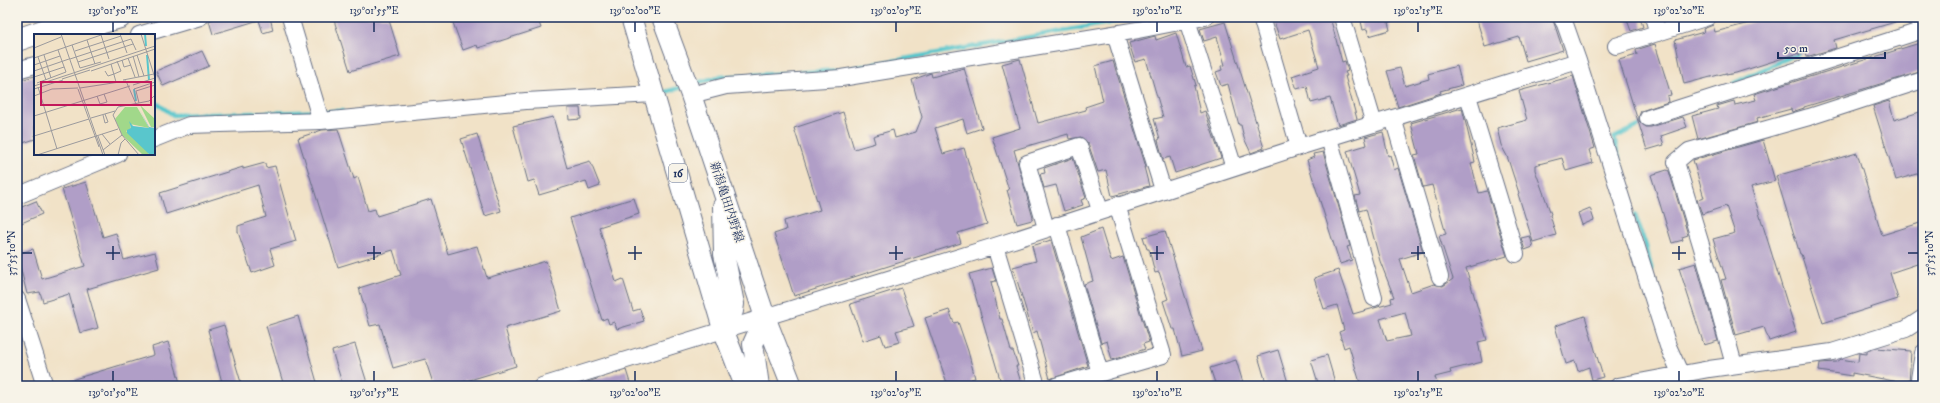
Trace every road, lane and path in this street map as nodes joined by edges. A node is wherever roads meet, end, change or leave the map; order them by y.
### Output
1 (84, 17) edge
2 (120, 17) edge
3 (200, 17) edge
4 (290, 17) edge
5 (631, 17) edge
6 (662, 17) edge
7 (1205, 17) edge
8 (1261, 17) edge
9 (1342, 17) edge
10 (1561, 17) edge
11 (1653, 17) edge
12 (1708, 17) edge
13 (1187, 20) junction
14 (1923, 30) edge
15 (1658, 33) junction
16 (34, 34) edge
17 (34, 34) edge
18 (61, 34) edge
19 (142, 34) edge
20 (1115, 34) junction
21 (17, 40) edge
22 (34, 42) edge
23 (1616, 46) dead end
24 (17, 47) edge
25 (1578, 61) junction
26 (34, 65) edge
27 (17, 70) edge
28 (1923, 80) edge
29 (654, 94) junction
30 (691, 95) junction
31 (1468, 96) junction
32 (1393, 118) junction
33 (1648, 118) dead end
34 (321, 121) junction
35 (1374, 124) junction
36 (1329, 138) junction
37 (155, 139) edge
38 (1299, 147) junction
39 (116, 155) edge
40 (1234, 168) junction
41 (1163, 190) junction
42 (724, 192) junction
43 (17, 196) edge
44 (1117, 205) junction
45 (1100, 210) junction
46 (1052, 226) junction
47 (995, 246) junction
48 (1516, 254) dead end
49 (1440, 277) dead end
50 (1374, 298) dead end
51 (17, 299) edge
52 (765, 317) junction
53 (1923, 318) edge
54 (724, 329) junction
55 (1922, 363) edge
56 (1734, 365) junction
57 (1100, 373) junction
58 (1681, 375) junction
59 (45, 386) edge
60 (542, 386) edge
61 (745, 386) edge
62 (759, 386) edge
63 (792, 386) edge
64 (1037, 386) edge
65 (1056, 386) edge
66 (1618, 386) edge
67 (1918, 386) edge

1 - 16 highway
2 - 18 highway
3 - 19 street
4 - 34 street
5 - 29 main road, 16
6 - 30 main road, 新潟亀田内野線
7 - 13 street
8 - 38 street
9 - 35 street
10 - 25 street
11 - 15 street
12 - 15 street
13 - 20 street
13 - 40 street
14 - 33 street
15 - 23 street
17 - 21 highway
20 - 30 street
20 - 41 street
22 - 24 highway
25 - 31 street
25 - 58 street
26 - 27 street
28 - 56 street
29 - 34 street
29 - 54 main road, 16
30 - 42 main road, 新潟亀田内野線
31 - 32 street
31 - 48 street
32 - 35 street
32 - 49 street
34 - 37 street
35 - 36 street
36 - 38 street
36 - 50 street
38 - 40 street
39 - 43 street
40 - 41 street
41 - 44 street
42 - 52 main road, 新潟亀田内野線
42 - 54 main road
44 - 45 street
44 - 57 street
45 - 46 street
45 - 46 street
46 - 47 street
46 - 57 street
47 - 52 street
47 - 64 street
51 - 59 street
52 - 54 street
52 - 62 main road
52 - 63 main road, 新潟亀田内野線
53 - 56 street
54 - 60 street
54 - 61 main road, 16
55 - 67 street
56 - 58 street
57 - 65 street
58 - 66 street

